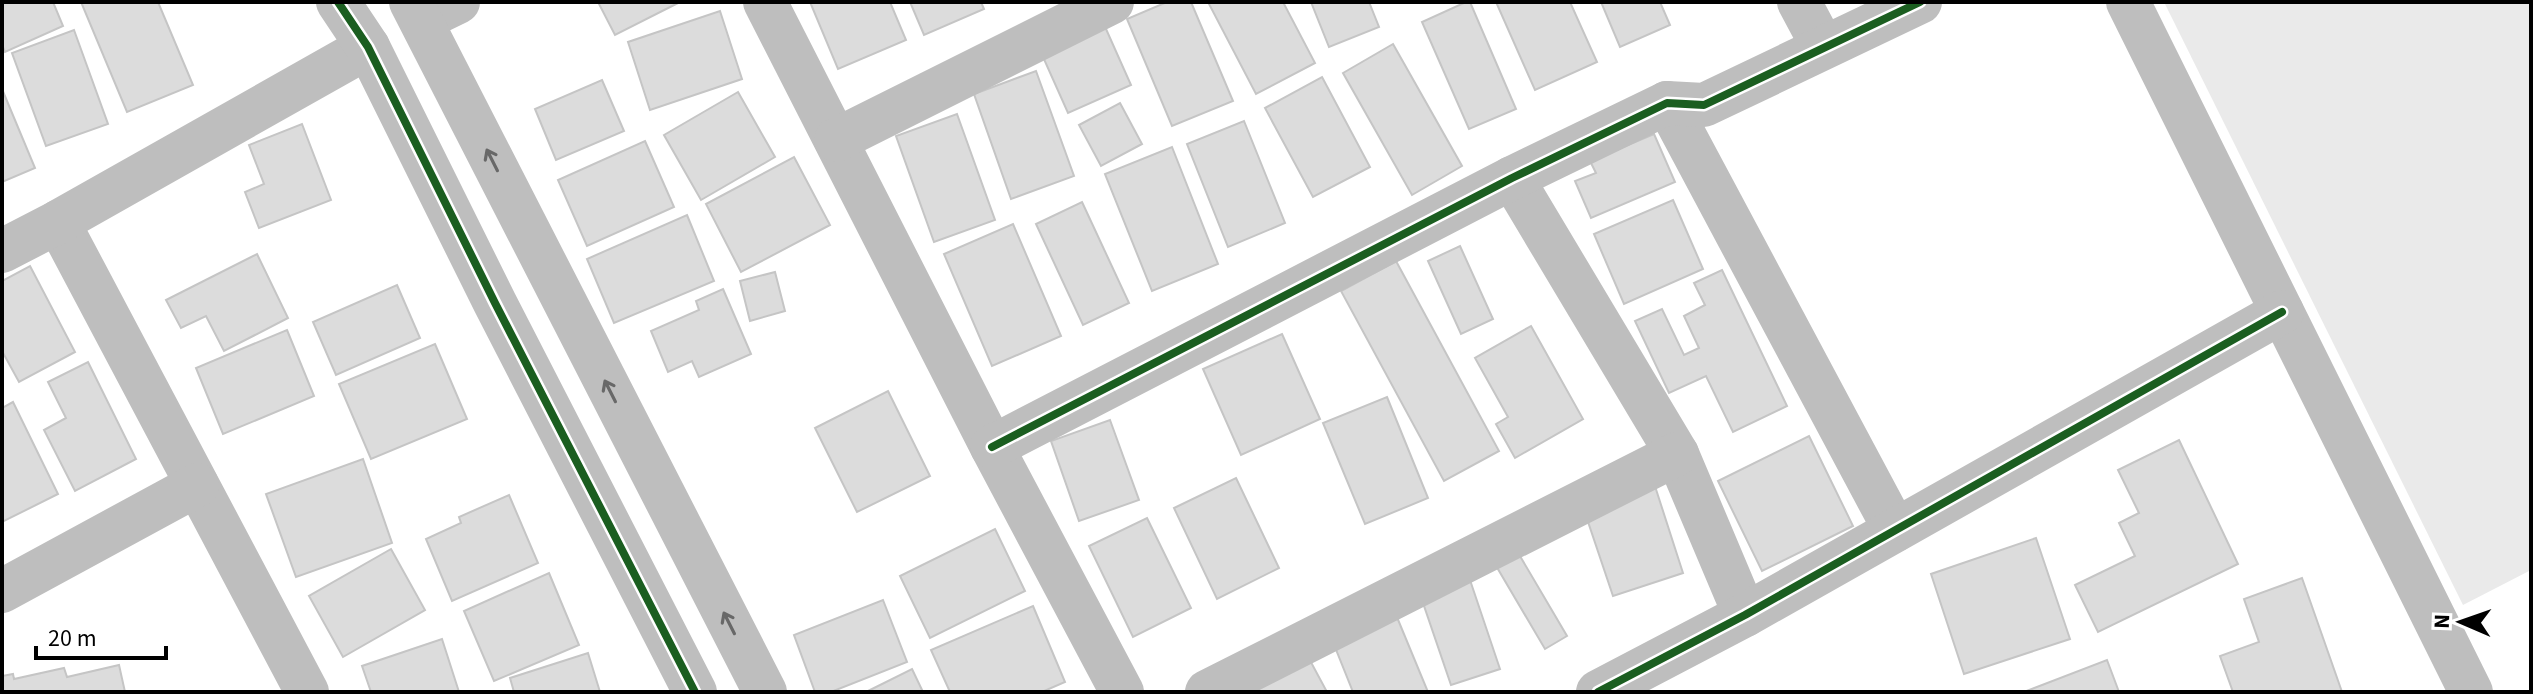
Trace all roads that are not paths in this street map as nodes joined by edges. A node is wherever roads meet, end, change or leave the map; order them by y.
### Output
1 (338, 2) edge
2 (765, 2) edge
3 (1112, 2) edge
4 (1799, 2) edge
5 (1920, 2) edge
6 (2128, 2) edge
7 (430, 8) edge
8 (368, 47) junction
9 (1823, 47) junction
10 (1667, 103) junction
11 (836, 140) junction
12 (1512, 178) junction
13 (58, 222) junction
14 (2, 251) edge
15 (2282, 312) junction
16 (992, 447) junction
17 (1677, 454) junction
18 (197, 485) junction
19 (1895, 530) junction
20 (2, 591) edge
21 (1745, 615) junction
22 (307, 692) edge
23 (695, 692) edge
24 (765, 692) edge
25 (1122, 692) edge
26 (1207, 692) edge
27 (1598, 692) edge
28 (2471, 692) edge

1 - 8 street
2 - 11 street
3 - 11 street
4 - 9 street
5 - 9 street
6 - 15 street
24 -> 7 street
8 - 13 street
8 - 23 street
9 - 10 street
10 - 12 street
10 - 19 street
11 - 16 street
12 - 16 street
12 - 17 street
13 - 14 street
13 - 18 street
15 - 19 street
15 - 28 street
16 - 25 street
17 - 21 street
17 - 26 street
18 - 20 street
18 - 22 street
19 - 21 street
21 - 27 street

